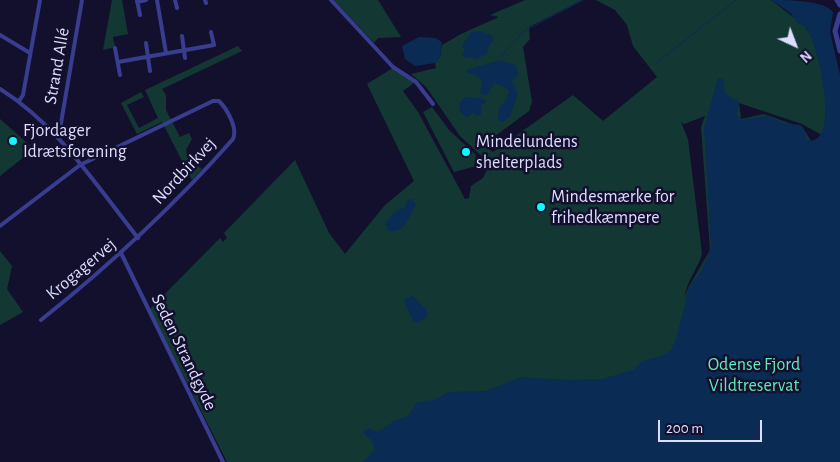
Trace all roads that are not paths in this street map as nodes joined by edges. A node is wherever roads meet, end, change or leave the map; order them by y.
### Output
1 (33, 0) edge
2 (82, 0) edge
3 (146, 0) edge
4 (156, 0) edge
5 (175, 0) edge
6 (331, 0) edge
7 (837, 0) edge
8 (137, 1) edge
9 (39, 2) edge
10 (840, 5) edge
11 (176, 8) dead end
12 (840, 14) edge
13 (140, 15) dead end
14 (211, 32) dead end
15 (0, 35) edge
16 (182, 36) dead end
17 (146, 43) dead end
18 (115, 48) dead end
19 (184, 50) junction
20 (840, 51) edge
21 (30, 53) junction
22 (166, 53) junction
23 (148, 56) junction
24 (185, 58) dead end
25 (118, 62) junction
26 (150, 71) dead end
27 (120, 75) dead end
28 (0, 89) edge
29 (19, 101) junction
30 (433, 104) dead end
31 (56, 135) junction
32 (80, 165) junction
33 (0, 226) edge
34 (138, 238) junction
35 (121, 253) junction
36 (41, 320) dead end
37 (223, 462) edge

1 - 9 street
2 - 31 street, Strand Allé
3 - 8 street
4 - 22 street
5 - 11 street
6 - 30 street
7 - 10 street
8 - 13 street
9 - 21 street
12 - 20 street
14 - 19 street
15 - 21 street
16 - 19 street
17 - 23 street
18 - 25 street
19 - 22 street
19 - 24 street
21 - 29 street
22 - 23 street
23 - 25 street
23 - 26 street
25 - 27 street
28 - 29 street
29 - 31 street
31 - 32 street
32 - 33 street
32 - 34 street
32 - 34 street, Nordbirkvej
34 - 35 street, Krogagervej
35 - 36 street, Krogagervej
35 - 37 street, Seden Strandgyde

